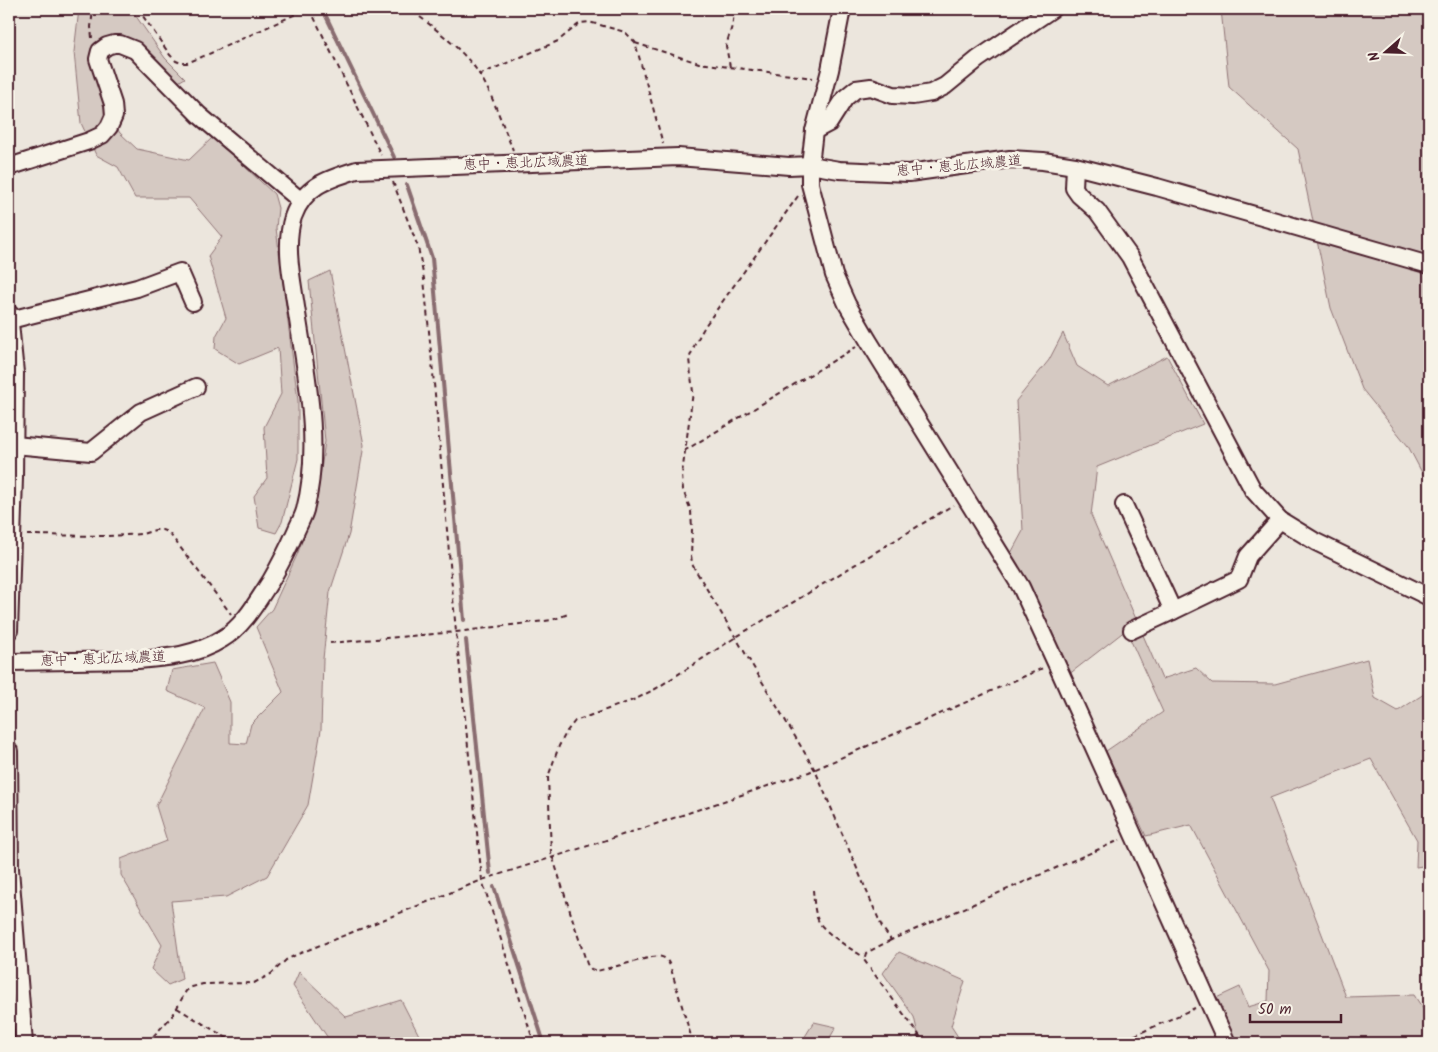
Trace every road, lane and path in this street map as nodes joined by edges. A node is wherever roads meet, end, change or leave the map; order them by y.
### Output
1 (93, 9) edge
2 (138, 9) edge
3 (308, 9) edge
4 (735, 9) edge
5 (842, 9) edge
6 (1052, 9) edge
7 (413, 12) dead end
8 (635, 42) junction
9 (100, 50) junction
10 (730, 67) junction
11 (479, 75) junction
12 (827, 80) junction
13 (814, 131) junction
14 (667, 157) junction
15 (518, 163) junction
16 (810, 165) junction
17 (1075, 166) junction
18 (9, 167) edge
19 (388, 168) junction
20 (810, 184) junction
21 (301, 201) junction
22 (1429, 265) edge
23 (193, 302) dead end
24 (9, 316) edge
25 (868, 340) junction
26 (196, 387) dead end
27 (14, 445) junction
28 (684, 451) junction
29 (12, 479) edge
30 (966, 497) junction
31 (1124, 505) dead end
32 (1280, 520) junction
33 (12, 535) junction
34 (1429, 597) edge
35 (1173, 611) junction
36 (568, 614) dead end
37 (240, 622) junction
38 (1132, 630) dead end
39 (9, 631) edge
40 (456, 632) junction
41 (736, 637) junction
42 (330, 642) dead end
43 (9, 662) edge
44 (1056, 663) junction
45 (9, 751) edge
46 (815, 770) junction
47 (1133, 834) junction
48 (554, 857) junction
49 (482, 880) junction
50 (813, 890) dead end
51 (891, 940) junction
52 (864, 957) junction
53 (1208, 1001) junction
54 (177, 1008) junction
55 (919, 1035) junction
56 (24, 1043) edge
57 (147, 1043) edge
58 (240, 1043) edge
59 (534, 1043) edge
60 (693, 1043) edge
61 (910, 1043) edge
62 (925, 1043) edge
63 (1118, 1043) edge
64 (1227, 1043) edge

1 - 9 path
2 - 3 path
3 - 19 path
4 - 10 path
5 - 12 street
6 - 13 street
7 - 11 path
8 - 10 path
8 - 11 path
8 - 14 path
9 - 18 street
9 - 21 street
10 - 12 path
11 - 15 path
12 - 13 street
13 - 16 street
14 - 15 street, 恵中・恵北広域農道
14 - 16 street, 恵中・恵北広域農道
15 - 19 street, 恵中・恵北広域農道
16 - 17 street, 恵中・恵北広域農道
16 - 20 street
17 - 22 street, 恵中・恵北広域農道
17 - 32 street
19 - 21 street, 恵中・恵北広域農道
19 - 40 path
20 - 25 street
20 - 28 path
21 - 37 street, 恵中・恵北広域農道
23 - 24 street
24 - 27 street
25 - 28 path
25 - 30 street
26 - 27 street
27 - 29 street
28 - 41 path
29 - 33 street
30 - 41 path
30 - 44 street
31 - 35 street
32 - 34 street
32 - 35 street
33 - 37 path
33 - 39 street
35 - 38 street
36 - 40 path
37 - 43 street, 恵中・恵北広域農道
40 - 42 path
40 - 49 path
41 - 46 path
41 - 48 path
44 - 46 path
44 - 47 street
45 - 56 street
46 - 48 path
46 - 51 path
47 - 51 path
47 - 53 street
48 - 49 path
48 - 60 path
49 - 54 path
49 - 59 path
50 - 52 path
51 - 52 path
52 - 55 path
53 - 63 path
53 - 64 street
54 - 57 path
54 - 58 path
55 - 61 path
55 - 62 path

